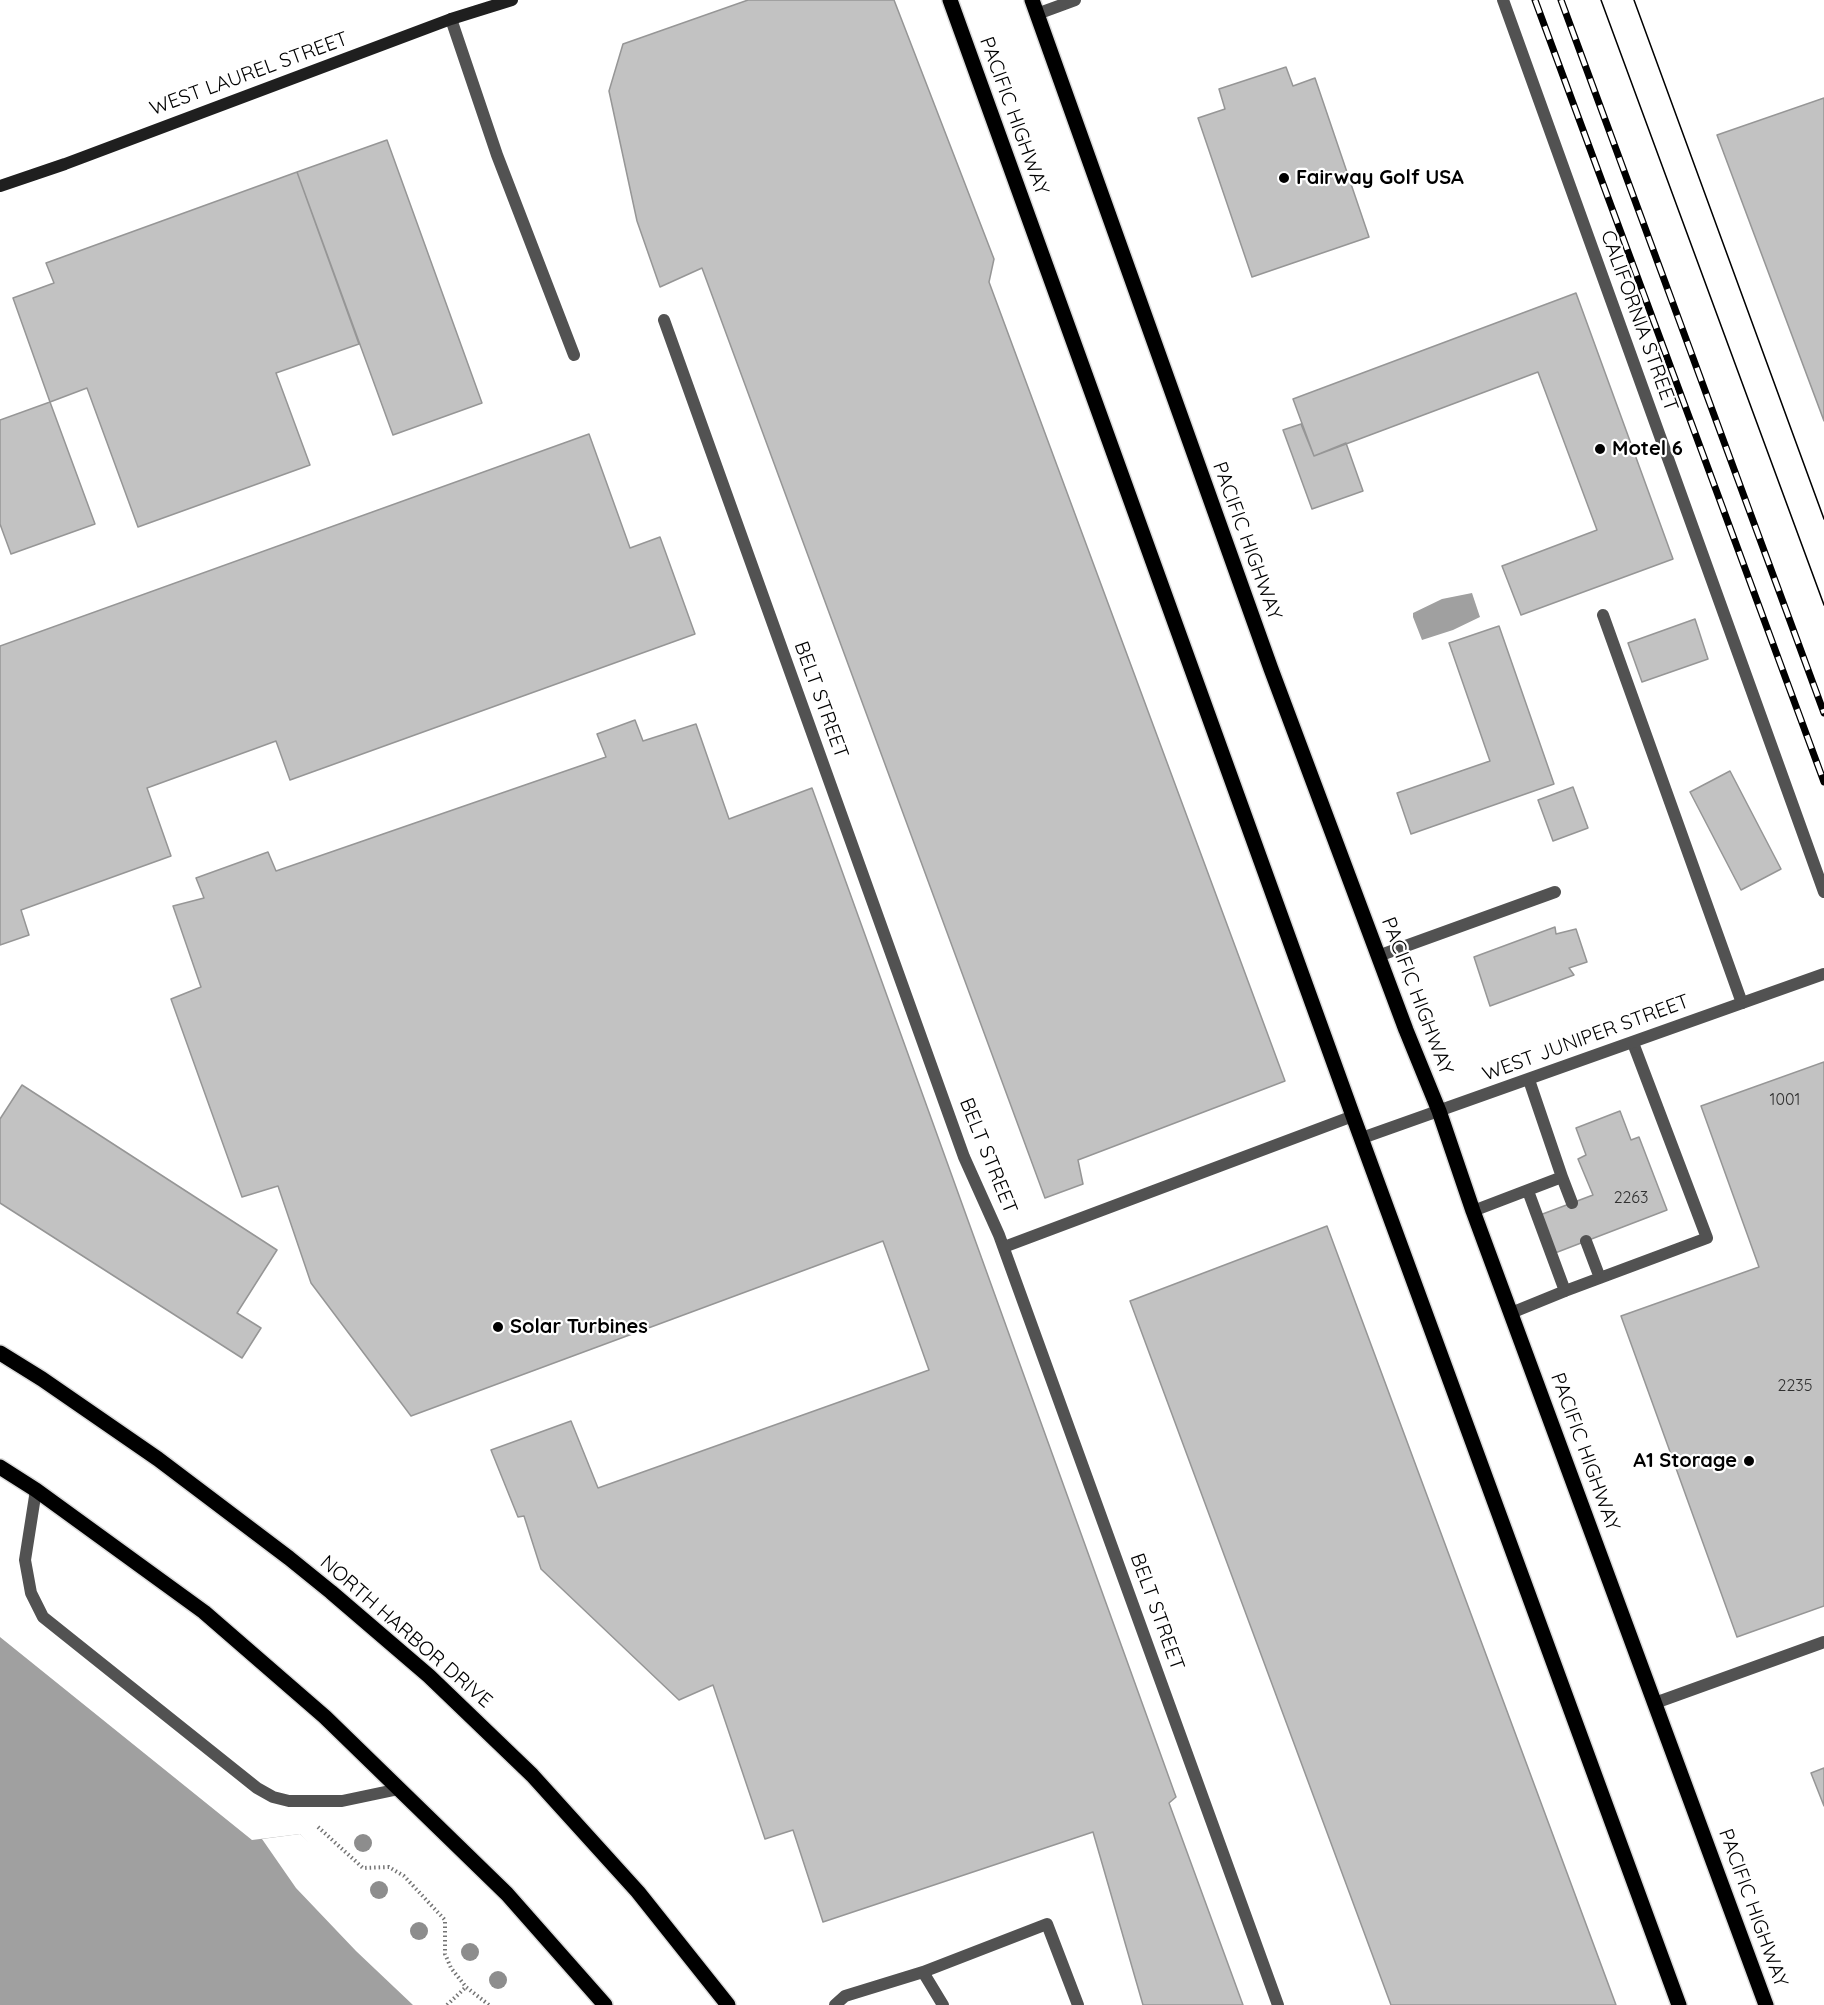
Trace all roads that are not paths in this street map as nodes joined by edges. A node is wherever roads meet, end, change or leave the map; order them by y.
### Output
1 (513, 0) edge
2 (950, 0) edge
3 (1075, 0) edge
4 (1503, 0) edge
5 (1035, 7) edge
6 (451, 19) junction
7 (0, 186) edge
8 (664, 320) dead end
9 (574, 355) dead end
10 (1603, 615) dead end
11 (1555, 892) dead end
12 (1824, 892) edge
13 (1378, 956) junction
14 (1824, 974) edge
15 (1742, 1003) junction
16 (1633, 1043) junction
17 (1529, 1080) junction
18 (1439, 1111) junction
19 (1353, 1116) junction
20 (1362, 1138) junction
21 (1562, 1177) junction
22 (1528, 1191) junction
23 (1572, 1203) dead end
24 (1473, 1211) junction
25 (1586, 1241) dead end
26 (1004, 1247) junction
27 (1600, 1278) junction
28 (1565, 1291) junction
29 (1511, 1312) junction
30 (0, 1353) edge
31 (0, 1467) edge
32 (36, 1490) junction
33 (1824, 1642) edge
34 (1655, 1703) junction
35 (399, 1789) junction
36 (923, 1972) junction
37 (848, 2001) edge
38 (605, 2005) edge
39 (728, 2005) edge
40 (835, 2005) edge
41 (943, 2005) edge
42 (1078, 2005) edge
43 (1278, 2005) edge
44 (1679, 2005) edge
45 (1766, 2005) edge

1 - 6 main road, WEST LAUREL STREET
2 - 19 main road, PACIFIC HIGHWAY
3 - 5 street
4 - 12 street, CALIFORNIA STREET
5 - 13 main road, PACIFIC HIGHWAY
6 - 7 main road, WEST LAUREL STREET
6 - 9 street
8 - 26 street, BELT STREET
10 - 15 street
11 - 13 street
13 - 18 main road, PACIFIC HIGHWAY
14 - 15 street, WEST JUNIPER STREET
15 - 16 street, WEST JUNIPER STREET
16 - 17 street, WEST JUNIPER STREET
16 - 27 street
17 - 18 street, WEST JUNIPER STREET
17 - 21 street
18 - 20 street, WEST JUNIPER STREET
18 - 24 main road, PACIFIC HIGHWAY
19 - 20 main road, PACIFIC HIGHWAY
19 - 26 street
20 - 44 main road, PACIFIC HIGHWAY
21 - 22 street
21 - 23 street
22 - 24 street
22 - 28 street
24 - 29 main road, PACIFIC HIGHWAY
25 - 27 street
26 - 43 street, BELT STREET
27 - 28 street
28 - 29 street
29 - 34 main road, PACIFIC HIGHWAY
30 - 39 main road, NORTH HARBOR DRIVE
31 - 32 main road
32 - 35 main road
32 - 35 street
33 - 34 street
34 - 45 main road, PACIFIC HIGHWAY
35 - 38 main road
36 - 37 street
36 - 41 street
36 - 42 street
37 - 40 street

